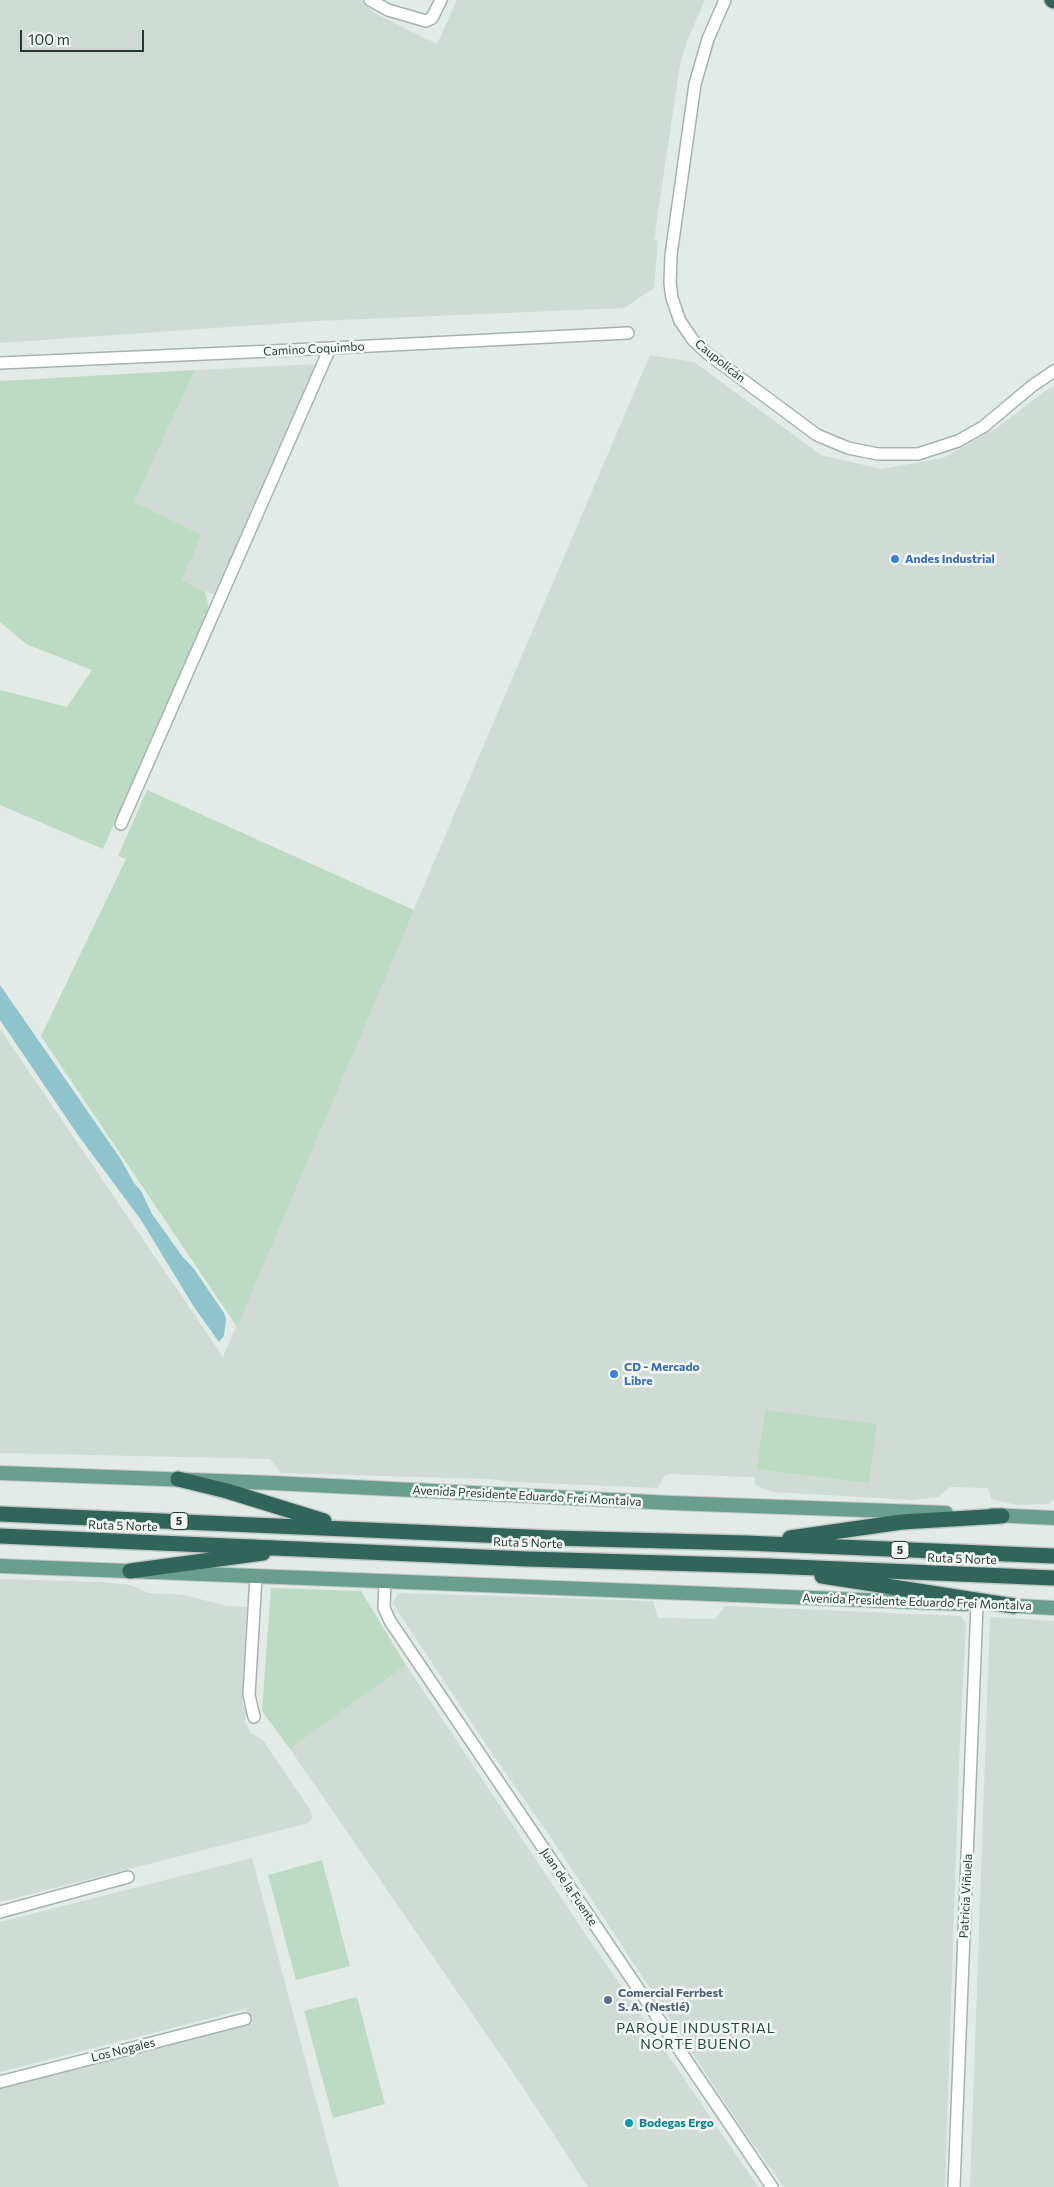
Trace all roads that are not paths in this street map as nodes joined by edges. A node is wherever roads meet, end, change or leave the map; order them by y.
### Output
1 (370, 0) edge
2 (441, 0) edge
3 (725, 0) edge
4 (628, 332) dead end
5 (330, 348) junction
6 (0, 363) edge
7 (1054, 371) edge
8 (121, 824) dead end
9 (0, 1473) edge
10 (178, 1479) junction
11 (0, 1514) edge
12 (1002, 1516) junction
13 (1054, 1518) edge
14 (358, 1528) junction
15 (0, 1536) edge
16 (746, 1543) junction
17 (289, 1548) junction
18 (1054, 1556) edge
19 (0, 1566) edge
20 (769, 1566) junction
21 (130, 1571) junction
22 (256, 1576) junction
23 (1054, 1578) edge
24 (385, 1581) junction
25 (977, 1604) junction
26 (1014, 1606) junction
27 (1054, 1608) edge
28 (254, 1717) dead end
29 (128, 1877) dead end
30 (0, 1912) edge
31 (245, 2019) dead end
32 (0, 2082) edge
33 (772, 2187) edge
34 (954, 2187) edge

1 - 2 street
3 - 7 street, Caupolicán
4 - 5 street, Camino Coquimbo
5 - 6 street, Camino Coquimbo
5 - 8 street
9 - 10 main road, Avenida Presidente Eduardo Frei Montalva
10 - 12 main road, Avenida Presidente Eduardo Frei Montalva
10 - 14 highway
11 - 14 highway, Ruta 5 Norte / 5
12 - 13 main road, Avenida Presidente Eduardo Frei Montalva
12 - 16 highway
14 - 16 highway, Ruta 5 Norte / 5
15 - 17 highway, Ruta 5 Norte / 5
16 - 18 highway, Ruta 5 Norte / 5
17 - 20 highway, Ruta 5 Norte / 5
17 - 21 highway
19 - 21 main road, Avenida Presidente Eduardo Frei Montalva
20 - 23 highway, Ruta 5 Norte / 5
20 - 26 highway
21 - 22 main road, Avenida Presidente Eduardo Frei Montalva
22 - 24 main road, Avenida Presidente Eduardo Frei Montalva
22 - 28 street
24 - 25 main road, Avenida Presidente Eduardo Frei Montalva
24 - 33 street, Juan de la Fuente
25 - 26 main road, Avenida Presidente Eduardo Frei Montalva
25 - 34 street, Patricia Viñuela
26 - 27 main road, Avenida Presidente Eduardo Frei Montalva
29 - 30 street
31 - 32 street, Los Nogales

